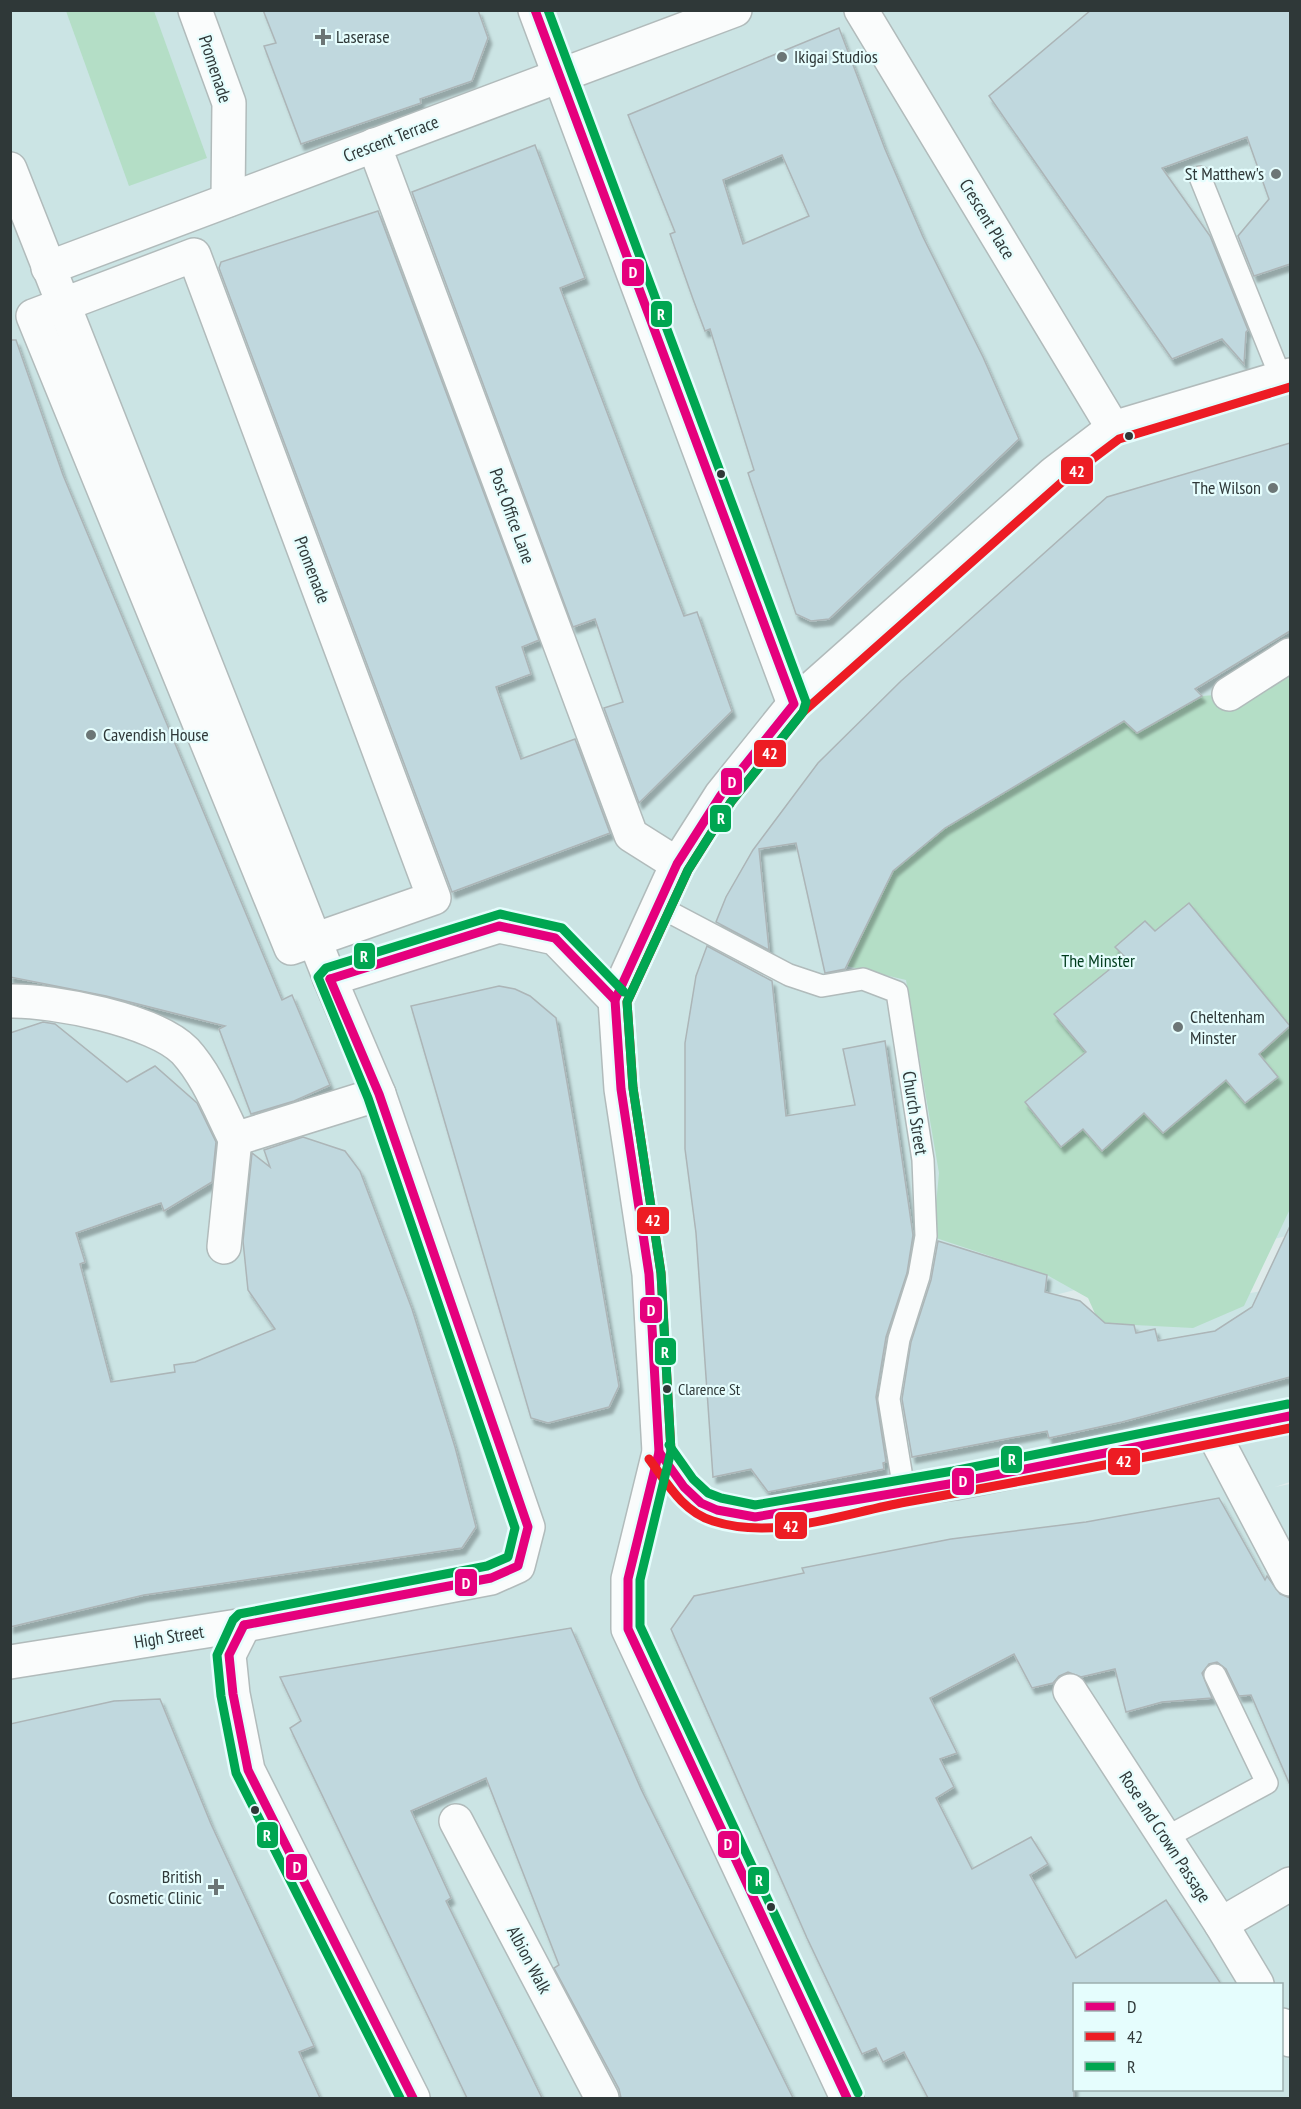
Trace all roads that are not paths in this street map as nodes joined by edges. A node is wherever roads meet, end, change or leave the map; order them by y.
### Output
1 (195, 10) edge
2 (535, 10) edge
3 (735, 10) edge
4 (861, 10) edge
5 (561, 76) junction
6 (375, 146) junction
7 (10, 169) edge
8 (1200, 177) dead end
9 (228, 200) junction
10 (48, 268) junction
11 (63, 305) junction
12 (1286, 377) edge
13 (1113, 428) junction
14 (1290, 655) edge
15 (1229, 694) dead end
16 (794, 704) junction
17 (677, 864) junction
18 (658, 906) junction
19 (314, 938) junction
20 (330, 979) junction
21 (615, 1000) junction
22 (10, 1001) edge
23 (379, 1094) junction
24 (235, 1139) junction
25 (224, 1247) dead end
26 (1290, 1416) edge
27 (1212, 1431) junction
28 (659, 1452) junction
29 (904, 1490) junction
30 (1290, 1579) edge
31 (244, 1625) junction
32 (10, 1662) edge
33 (1215, 1675) dead end
34 (1070, 1691) dead end
35 (456, 1821) dead end
36 (1165, 1838) junction
37 (1290, 1884) edge
38 (1221, 1924) junction
39 (1256, 1983) edge
40 (413, 2098) edge
41 (602, 2098) edge
42 (847, 2098) edge

1 - 9 street, Promenade
2 - 5 street
3 - 5 street, Crescent Terrace
4 - 13 street, Crescent Place
5 - 6 street, Crescent Terrace
5 - 16 street
6 - 9 street, Crescent Terrace
6 - 17 street, Post Office Lane
7 - 10 street
8 - 12 lane
9 - 10 street, Crescent Terrace
10 - 11 street
11 - 19 street
11 - 19 street, Promenade
12 - 13 street
13 - 16 street
14 - 15 street
16 - 17 street
17 - 18 street
18 - 21 street
18 - 29 lane, Church Street
19 - 20 street
20 - 21 street
20 - 23 street
21 - 28 street
22 - 24 street
23 - 24 street
23 - 31 street, High Street
24 - 25 street
26 - 27 street
27 - 29 street
27 - 30 street
28 - 29 street
28 - 42 street
31 - 32 street, High Street
31 - 40 street
33 - 36 lane
34 - 36 street, Rose and Crown Passage
35 - 41 street, Albion Walk
36 - 38 street, Rose and Crown Passage
37 - 38 street
38 - 39 street, Rose and Crown Passage

